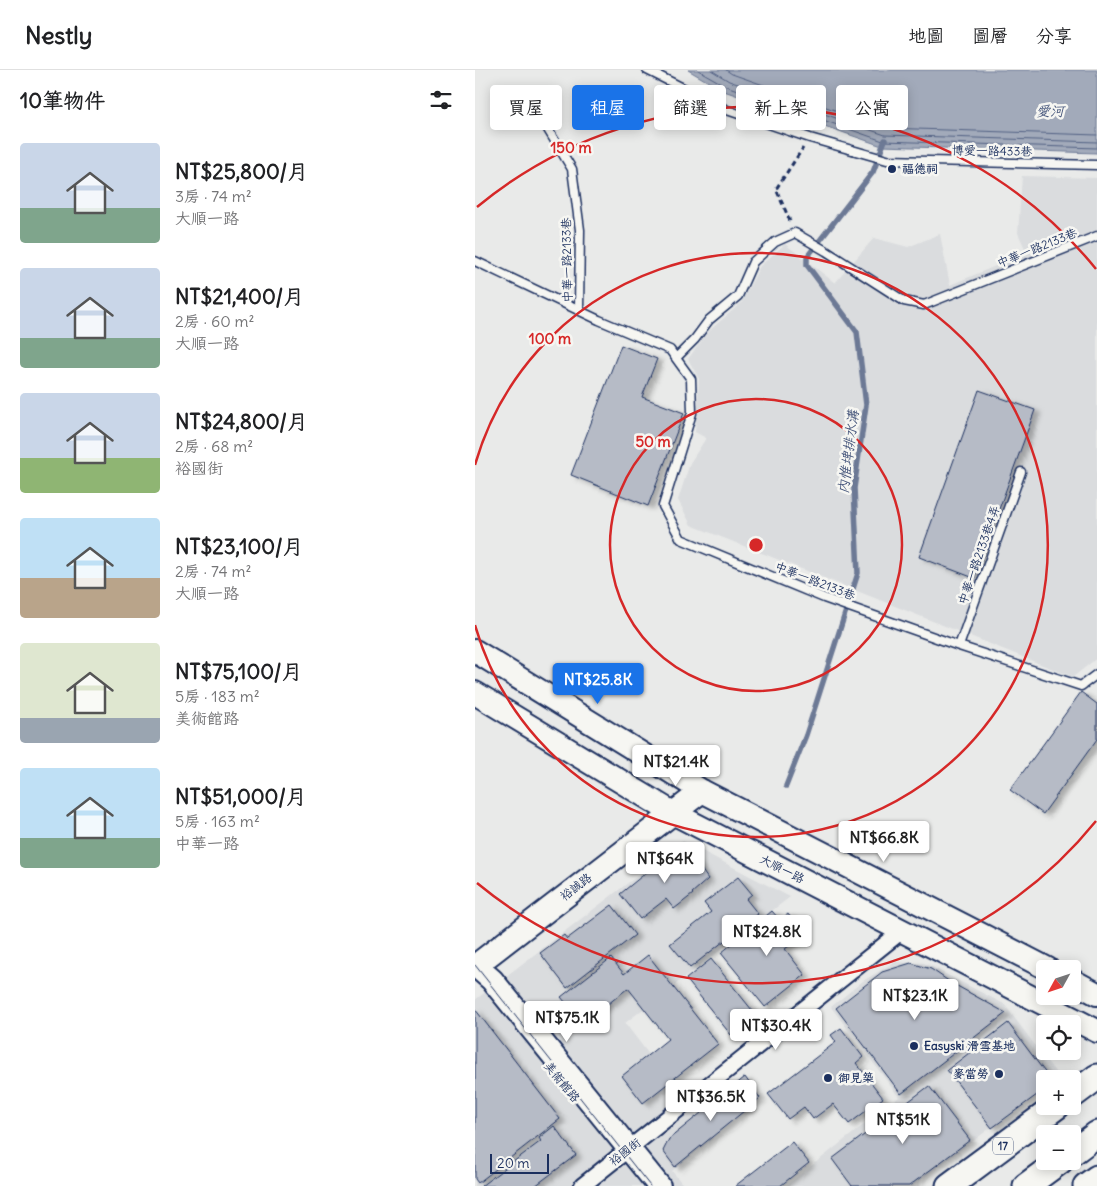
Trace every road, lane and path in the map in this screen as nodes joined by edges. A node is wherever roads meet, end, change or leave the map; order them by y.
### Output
1 (647, 70) edge
2 (548, 130) edge
3 (810, 138) junction
4 (1097, 165) edge
5 (795, 233) junction
6 (1097, 236) edge
7 (475, 261) edge
8 (579, 310) junction
9 (676, 358) junction
10 (1021, 472) dead end
11 (959, 646) junction
12 (475, 651) edge
13 (1097, 674) edge
14 (475, 693) edge
15 (702, 791) junction
16 (673, 813) junction
17 (903, 930) junction
18 (1036, 963) edge
19 (475, 966) edge
20 (1081, 985) edge
21 (1097, 994) edge
22 (1097, 1031) edge
23 (1097, 1077) edge
24 (1081, 1089) edge
25 (1045, 1115) edge
26 (1097, 1134) edge
27 (1081, 1146) edge
28 (625, 1152) junction
29 (1048, 1170) edge
30 (1097, 1178) edge
31 (582, 1186) edge
32 (644, 1186) edge
33 (659, 1186) edge
34 (949, 1186) edge
35 (1027, 1186) edge
36 (1086, 1186) edge

1 - 3 lane
2 - 8 lane, 中華一路2133巷
3 - 4 lane, 博愛一路433巷
3 - 5 path
5 - 6 lane, 中華一路2133巷
5 - 9 lane
7 - 8 lane, 中華一路2133巷
8 - 9 lane, 中華一路2133巷
9 - 11 lane, 中華一路2133巷
10 - 11 lane, 中華一路2133巷4弄
11 - 13 lane, 中華一路2133巷
12 - 15 street
14 - 16 street, 大順一路
15 - 16 street, 裕誠路
15 - 18 street
16 - 17 street, 大順一路
16 - 19 street, 裕誠路
17 - 22 street, 大順一路
17 - 28 street, 裕國街
19 - 28 street, 美術館路
20 - 21 street
23 - 24 main road
25 - 34 main road, 17
26 - 27 main road
28 - 31 street, 裕國街
28 - 32 street, 美術館路
28 - 33 street, 美術館路
29 - 35 main road
30 - 36 main road

